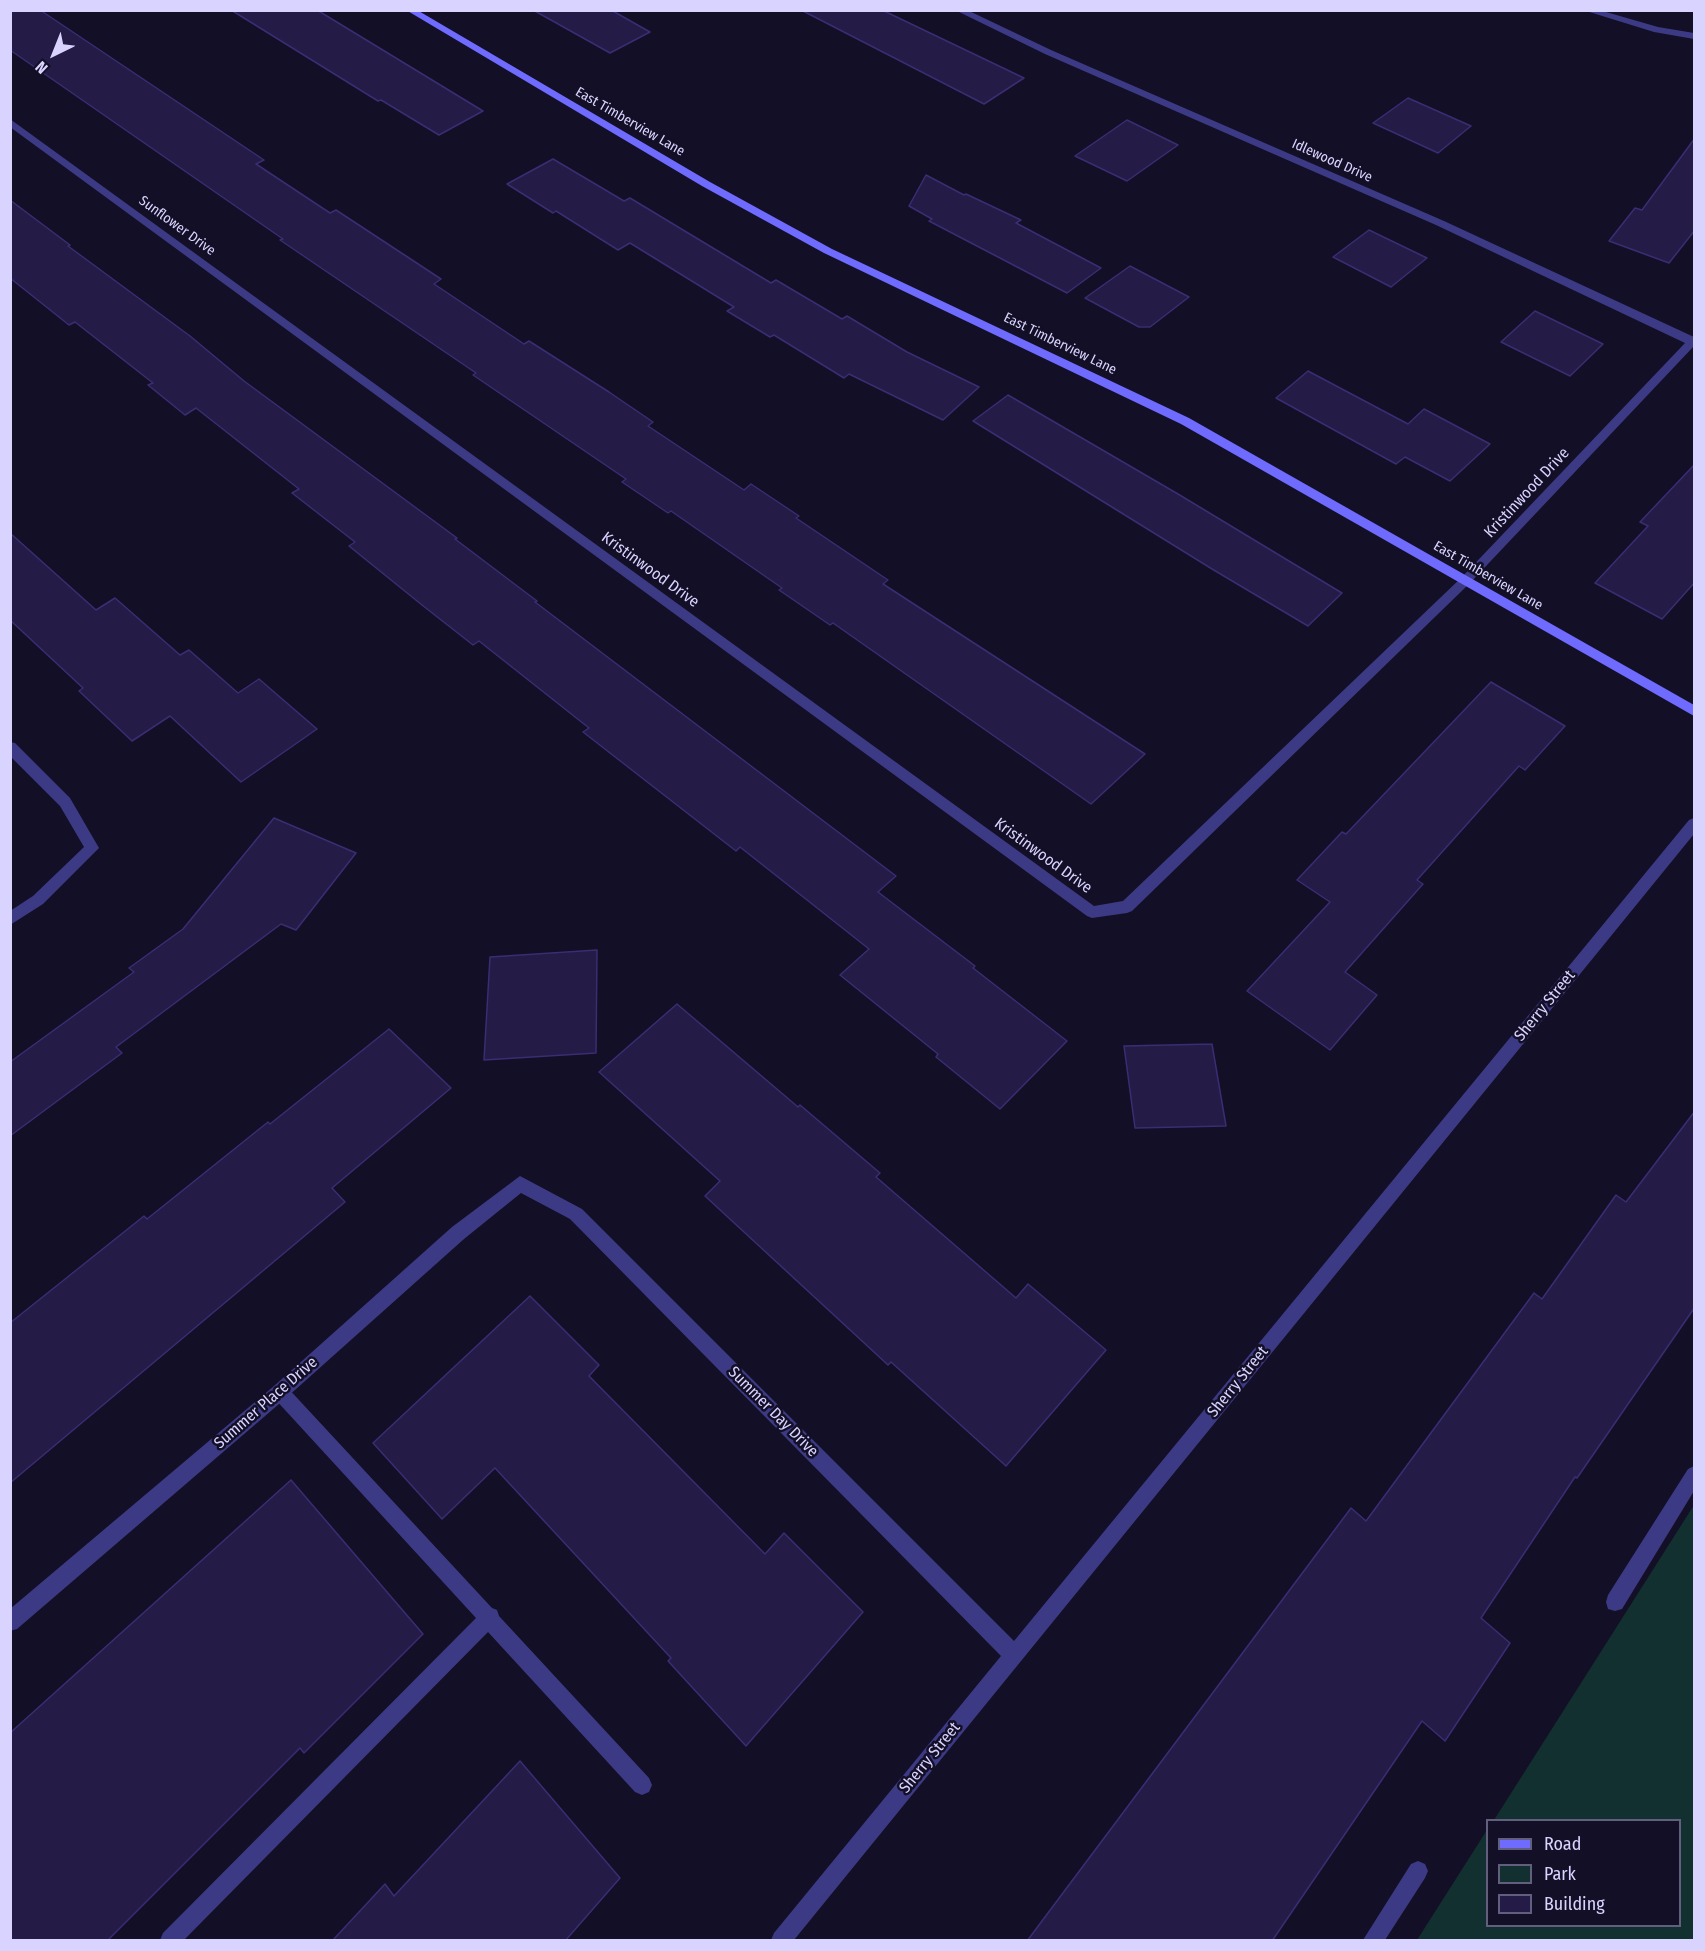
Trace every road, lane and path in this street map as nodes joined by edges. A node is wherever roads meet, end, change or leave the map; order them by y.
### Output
1 (410, 10) edge
2 (958, 10) edge
3 (1587, 10) edge
4 (1695, 36) edge
5 (10, 122) edge
6 (1694, 341) edge
7 (326, 354) joint
8 (1466, 580) junction
9 (1695, 711) edge
10 (10, 747) edge
11 (1695, 824) edge
12 (10, 919) edge
13 (520, 1184) joint
14 (280, 1392) junction
15 (1695, 1475) edge
16 (1615, 1602) dead end
17 (490, 1617) junction
18 (10, 1622) edge
19 (1014, 1655) junction
20 (642, 1785) dead end
21 (1418, 1871) dead end
22 (170, 1941) edge
23 (781, 1941) edge
24 (1373, 1941) edge

1 - 8 street, East Timberview Lane
2 - 6 street, Idlewood Drive
3 - 4 street
5 - 7 street, Sunflower Drive
6 - 8 street, Kristinwood Drive
7 - 8 street, Kristinwood Drive
8 - 9 street, East Timberview Lane
10 - 12 street
11 - 19 street, Sherry Street
13 - 14 street, Summer Place Drive
13 - 19 street, Summer Day Drive
14 - 17 street
14 - 18 street, Summer Place Drive
15 - 16 street
17 - 20 street
17 - 22 street
19 - 23 street, Sherry Street
21 - 24 street

